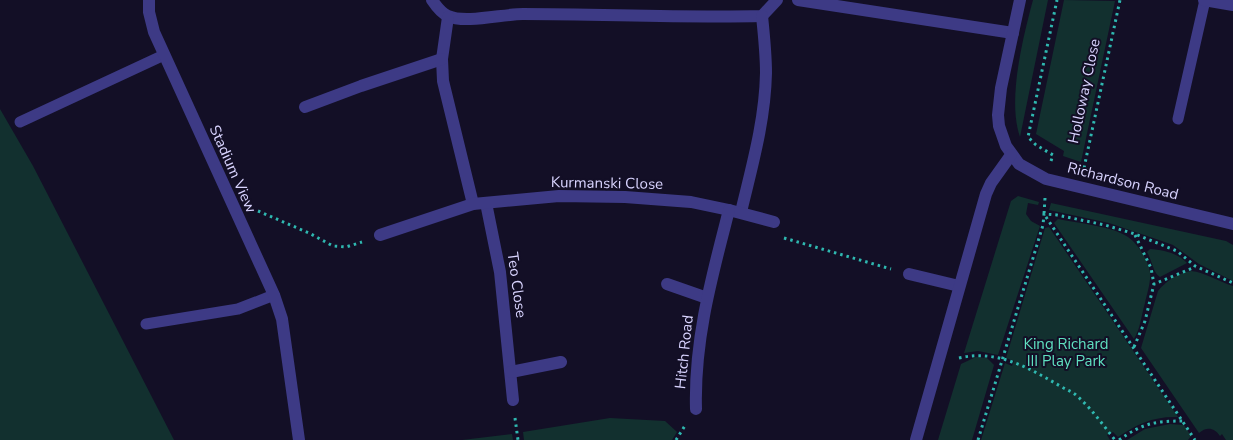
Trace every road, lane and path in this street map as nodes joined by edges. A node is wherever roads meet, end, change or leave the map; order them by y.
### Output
1 (149, 0) edge
2 (432, 0) edge
3 (777, 0) edge
4 (798, 0) edge
5 (1020, 0) edge
6 (1057, 0) edge
7 (1120, 0) edge
8 (1205, 0) edge
9 (1233, 5) edge
10 (448, 16) junction
11 (762, 16) junction
12 (1013, 33) junction
13 (164, 55) junction
14 (442, 59) junction
15 (305, 107) dead end
16 (1178, 119) dead end
17 (20, 122) dead end
18 (1011, 155) junction
19 (1046, 179) junction
20 (1080, 188) junction
21 (231, 203) junction
22 (486, 203) junction
23 (473, 204) junction
24 (735, 211) junction
25 (1044, 214) junction
26 (774, 222) joint
27 (1233, 224) edge
28 (1134, 234) junction
29 (380, 236) joint
30 (1196, 266) junction
31 (909, 274) joint
32 (1233, 283) edge
33 (667, 284) dead end
34 (1154, 284) junction
35 (959, 286) junction
36 (274, 295) junction
37 (707, 298) junction
38 (146, 324) dead end
39 (1134, 347) junction
40 (939, 356) junction
41 (1002, 359) junction
42 (561, 362) dead end
43 (511, 372) junction
44 (513, 400) dead end
45 (696, 409) dead end
46 (1184, 421) junction
47 (299, 440) edge
48 (916, 440) edge
49 (978, 440) edge
50 (1115, 440) edge
51 (1119, 440) edge
52 (1195, 440) edge

1 - 13 street, Stadium View
2 - 10 street
3 - 11 street
4 - 12 street
5 - 12 street, Richardson Road
6 - 19 path
7 - 20 path, Holloway Close
8 - 9 street
8 - 16 lane
10 - 11 street
10 - 14 street
11 - 24 street
12 - 18 street, Richardson Road
13 - 17 lane
13 - 21 street, Stadium View
14 - 15 street
14 - 23 street
18 - 19 street, Richardson Road
18 - 35 street
19 - 20 street, Richardson Road
19 - 25 path
20 - 27 street, Richardson Road
21 - 29 path
21 - 36 street, Stadium View
22 - 23 street, Kurmanski Close
22 - 24 street, Kurmanski Close
22 - 43 street, Teo Close
23 - 29 street, Kurmanski Close
24 - 26 street, Kurmanski Close
24 - 37 street, Hitch Road
25 - 28 path
25 - 39 path
25 - 41 path
26 - 31 path
28 - 30 path
28 - 34 path
30 - 32 path
30 - 34 path
31 - 35 street
33 - 37 street, Hitch Road
34 - 39 path
35 - 40 street
36 - 38 lane
36 - 47 street, Stadium View
37 - 45 street, Hitch Road
39 - 46 path
40 - 41 path
40 - 48 street
41 - 49 path
41 - 50 path
42 - 43 street
43 - 44 street, Teo Close
46 - 51 path
46 - 52 path

